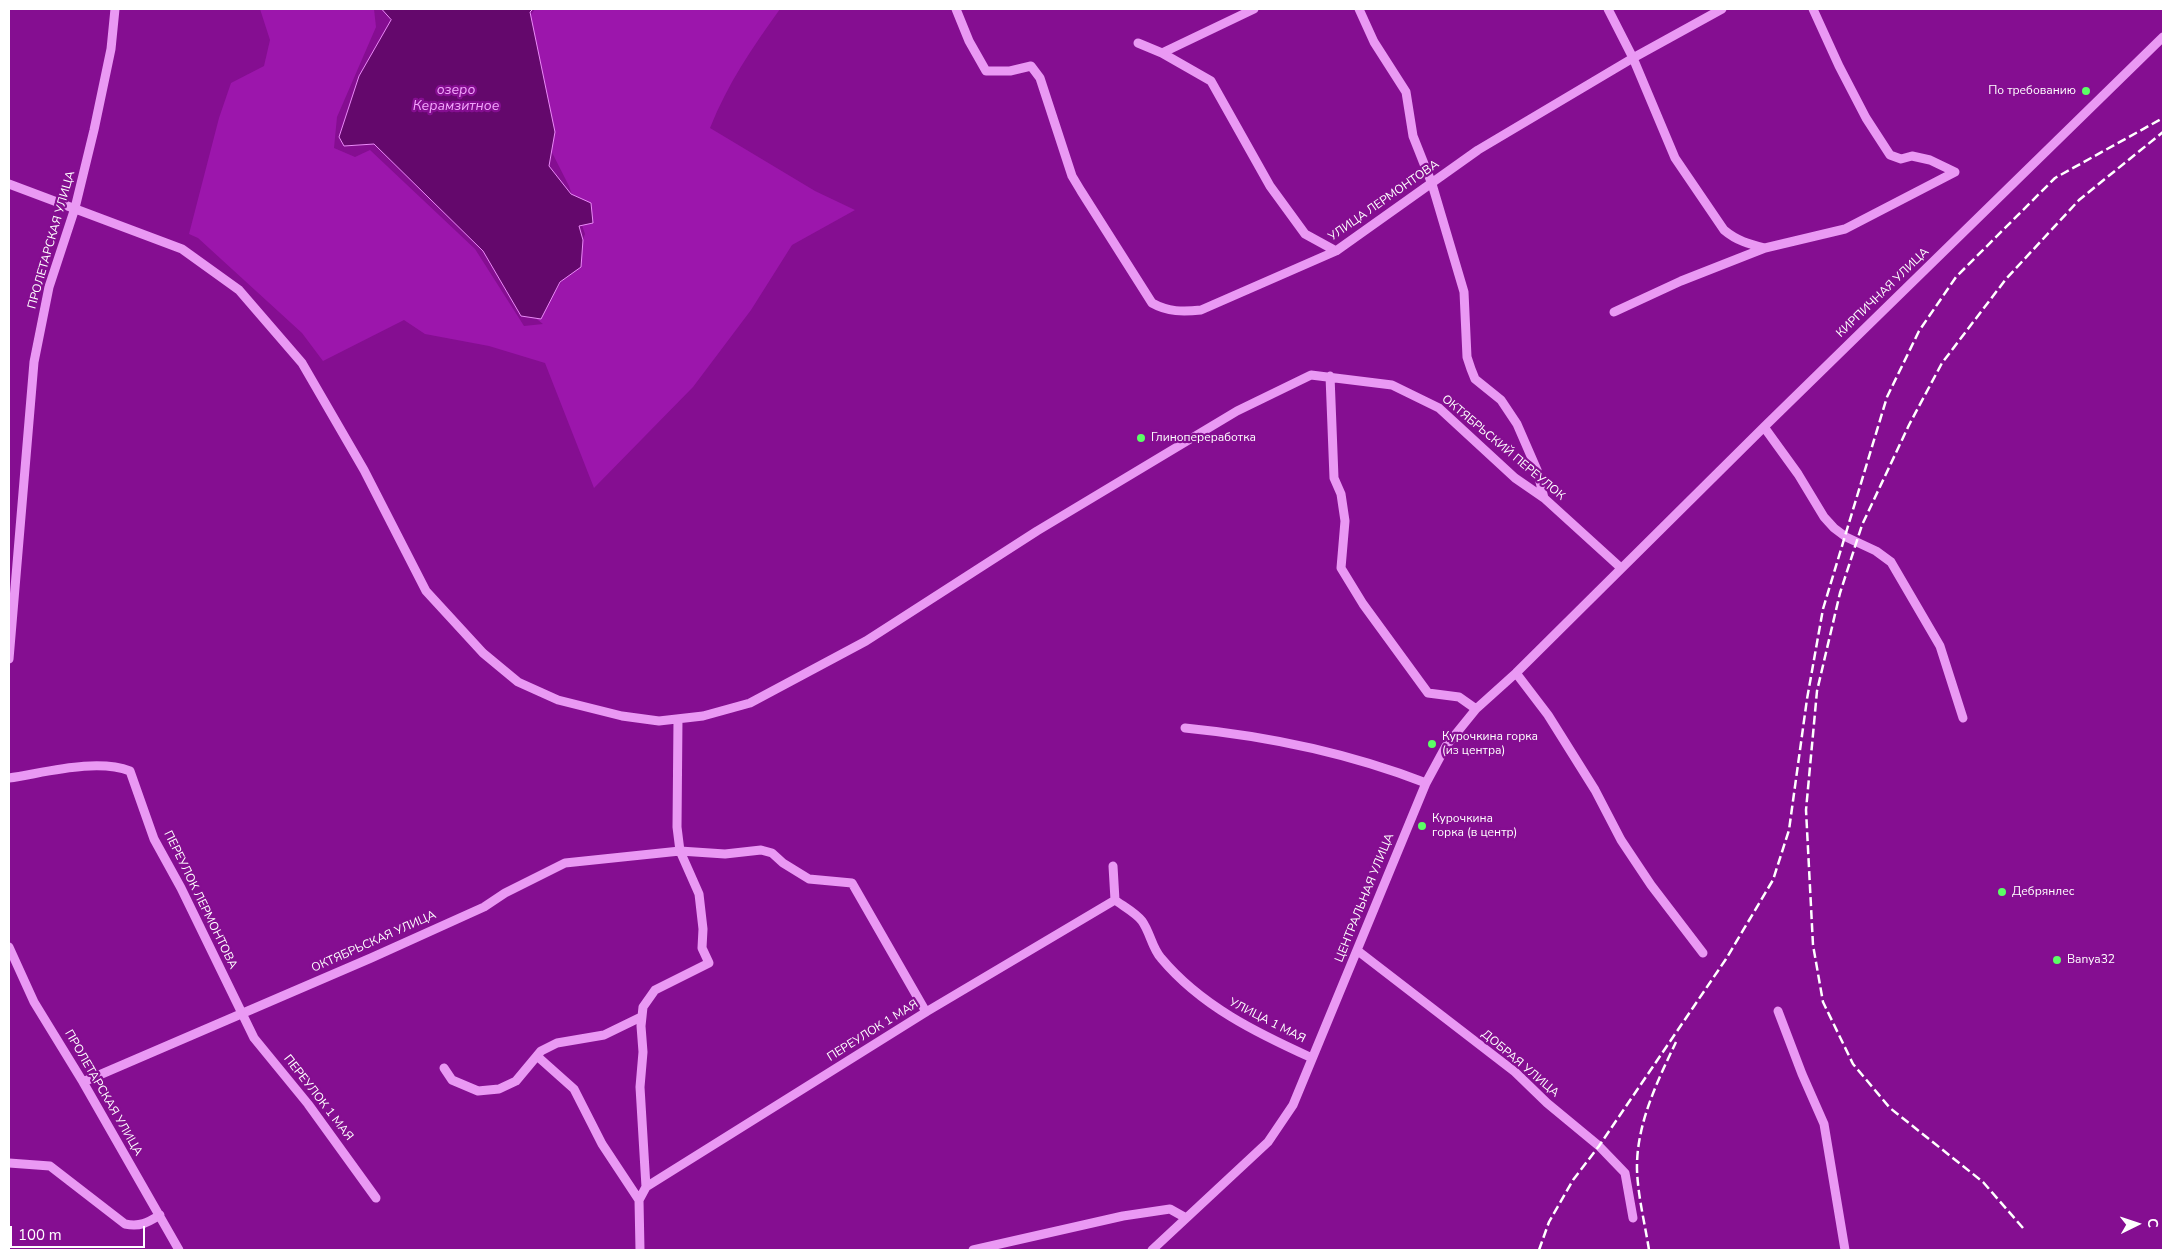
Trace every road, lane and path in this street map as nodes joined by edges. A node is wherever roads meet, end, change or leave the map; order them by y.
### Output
1 (115, 9) edge
2 (956, 9) edge
3 (1254, 9) edge
4 (1359, 9) edge
5 (1608, 9) edge
6 (1722, 9) edge
7 (1813, 9) edge
8 (2163, 37) edge
9 (1138, 43) dead end
10 (1162, 53) junction
11 (1633, 58) junction
12 (9, 184) edge
13 (1432, 184) junction
14 (75, 208) junction
15 (1766, 248) junction
16 (1336, 251) junction
17 (1614, 312) dead end
18 (1330, 376) junction
19 (1764, 427) junction
20 (1544, 498) junction
21 (1621, 568) junction
22 (9, 659) edge
23 (1516, 673) junction
24 (1476, 709) junction
25 (1963, 718) dead end
26 (678, 719) junction
27 (1185, 728) dead end
28 (9, 778) edge
29 (1426, 783) junction
30 (680, 851) junction
31 (1113, 866) dead end
32 (1115, 900) junction
33 (9, 947) edge
34 (1358, 951) junction
35 (1703, 954) dead end
36 (1778, 1011) dead end
37 (926, 1012) junction
38 (242, 1013) junction
39 (641, 1017) junction
40 (537, 1056) junction
41 (1312, 1058) junction
42 (444, 1068) dead end
43 (83, 1082) junction
44 (9, 1163) edge
45 (646, 1187) junction
46 (376, 1198) dead end
47 (638, 1200) junction
48 (160, 1215) junction
49 (1186, 1218) junction
50 (1634, 1218) dead end
51 (180, 1250) edge
52 (640, 1250) edge
53 (973, 1250) edge
54 (1152, 1250) edge
55 (1845, 1250) edge

1 - 14 street, ПРОЛЕТАРСКАЯ УЛИЦА
2 - 16 street, УЛИЦА ЛЕРМОНТОВА
3 - 10 street
4 - 13 street
5 - 11 street
6 - 11 street, УЛИЦА ЛЕРМОНТОВА
7 - 15 street
8 - 19 street, КИРПИЧНАЯ УЛИЦА
9 - 10 street
10 - 16 street
11 - 13 street, УЛИЦА ЛЕРМОНТОВА
11 - 15 street
12 - 14 street, ОКТЯБРЬСКИЙ ПЕРЕУЛОК
13 - 16 street, УЛИЦА ЛЕРМОНТОВА
13 - 20 street
14 - 22 street, ПРОЛЕТАРСКАЯ УЛИЦА
14 - 26 street, ОКТЯБРЬСКИЙ ПЕРЕУЛОК
15 - 17 street
18 - 20 street, ОКТЯБРЬСКИЙ ПЕРЕУЛОК
18 - 24 street
18 - 26 street, ОКТЯБРЬСКИЙ ПЕРЕУЛОК
19 - 21 street, КИРПИЧНАЯ УЛИЦА
19 - 25 street
20 - 21 street, ОКТЯБРЬСКИЙ ПЕРЕУЛОК
21 - 23 street, ЦЕНТРАЛЬНАЯ УЛИЦА
23 - 24 street, ЦЕНТРАЛЬНАЯ УЛИЦА
23 - 35 street
24 - 29 street, ЦЕНТРАЛЬНАЯ УЛИЦА
26 - 30 street
27 - 29 street
28 - 38 street, ПЕРЕУЛОК ЛЕРМОНТОВА
29 - 34 street, ЦЕНТРАЛЬНАЯ УЛИЦА
30 - 37 street, ОКТЯБРЬСКАЯ УЛИЦА
30 - 38 street, ОКТЯБРЬСКАЯ УЛИЦА
30 - 39 street
31 - 32 street
32 - 37 street, ПЕРЕУЛОК 1 МАЯ
32 - 41 street, УЛИЦА 1 МАЯ
33 - 43 street, ПРОЛЕТАРСКАЯ УЛИЦА
34 - 41 street, ЦЕНТРАЛЬНАЯ УЛИЦА
34 - 50 street, ДОБРАЯ УЛИЦА
36 - 55 street
37 - 45 street, ПЕРЕУЛОК 1 МАЯ
38 - 43 street, ОКТЯБРЬСКАЯ УЛИЦА
38 - 46 street, ПЕРЕУЛОК 1 МАЯ
39 - 40 street
39 - 45 street
40 - 42 street
40 - 47 street
41 - 49 street, ЦЕНТРАЛЬНАЯ УЛИЦА
43 - 48 street, ПРОЛЕТАРСКАЯ УЛИЦА
44 - 48 street
45 - 47 street
47 - 52 street
48 - 51 street, ПРОЛЕТАРСКАЯ УЛИЦА
49 - 53 street
49 - 54 street, ЦЕНТРАЛЬНАЯ УЛИЦА

